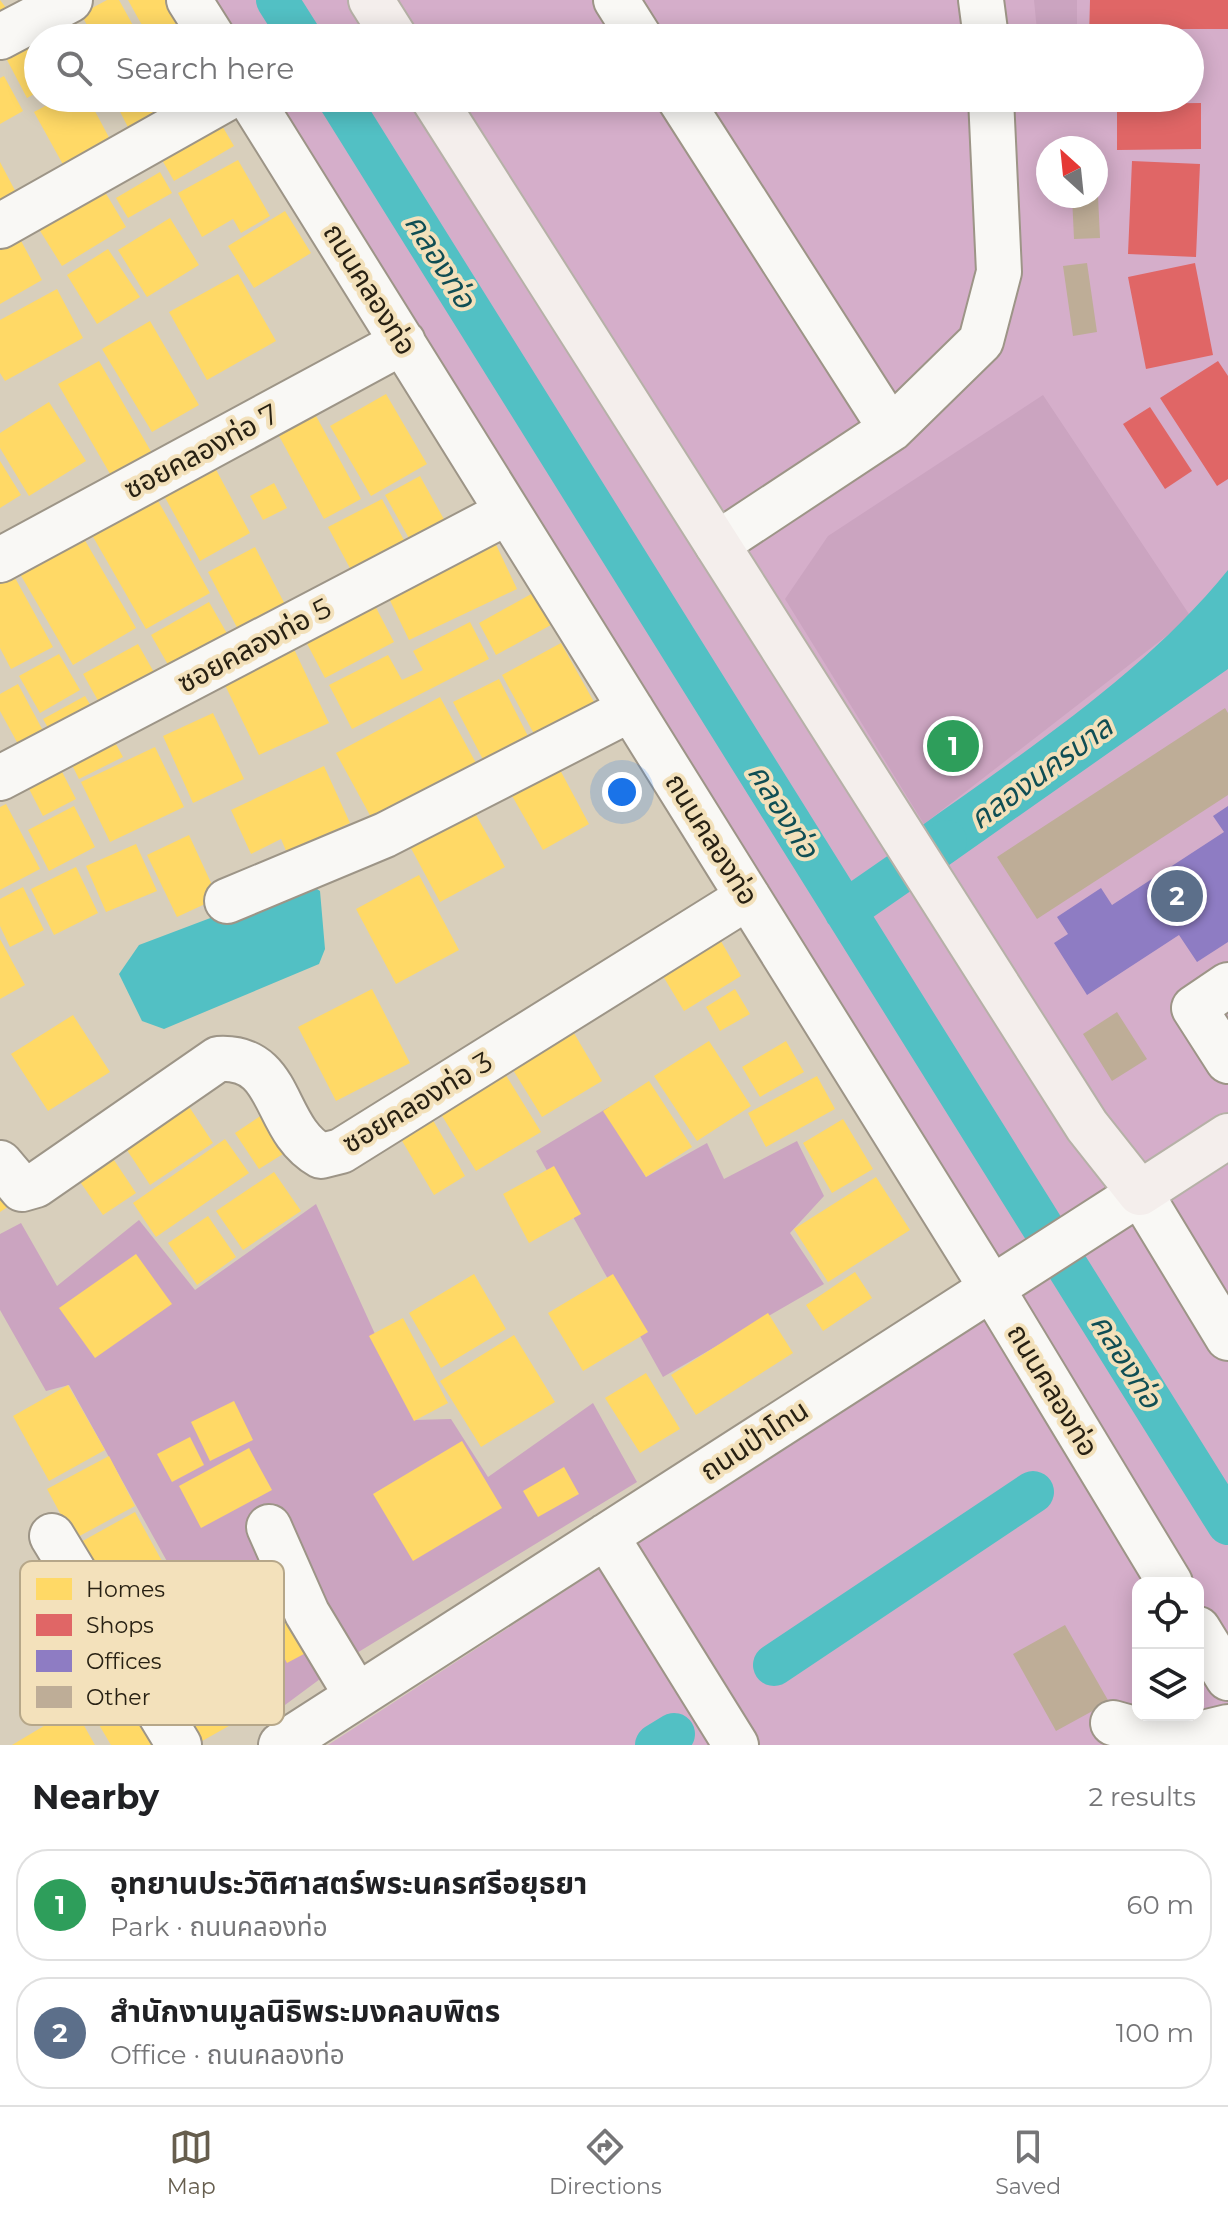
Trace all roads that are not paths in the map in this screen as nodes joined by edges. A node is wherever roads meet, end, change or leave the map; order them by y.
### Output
1 (70, 0) edge
2 (189, 0) edge
3 (371, 0) edge
4 (616, 0) edge
5 (981, 0) edge
6 (24, 24) edge
7 (25, 24) edge
8 (204, 24) edge
9 (386, 24) edge
10 (631, 24) edge
11 (984, 24) edge
12 (0, 37) edge
13 (202, 112) edge
14 (259, 112) edge
15 (442, 112) edge
16 (688, 112) edge
17 (992, 112) edge
18 (0, 226) edge
19 (403, 342) junction
20 (891, 429) junction
21 (508, 512) junction
22 (717, 544) junction
23 (0, 560) edge
24 (631, 709) junction
25 (0, 778) edge
26 (748, 897) junction
27 (227, 901) dead end
28 (1228, 985) edge
29 (1228, 1061) edge
30 (1228, 1136) edge
31 (18, 1174) edge
32 (1123, 1204) junction
33 (1000, 1282) junction
34 (1228, 1338) edge
35 (269, 1527) dead end
36 (52, 1536) dead end
37 (606, 1536) junction
38 (67, 1561) edge
39 (1167, 1577) edge
40 (1204, 1639) edge
41 (1228, 1678) edge
42 (357, 1696) junction
43 (1113, 1723) dead end
44 (167, 1725) edge
45 (1228, 1727) edge
46 (179, 1745) edge
47 (281, 1745) edge
48 (736, 1745) edge

1 - 7 street
2 - 8 street
3 - 9 main road
4 - 10 street
5 - 11 street
6 - 12 street
13 - 18 street
14 - 19 street, ถนนคลองท่อ
15 - 22 main road
16 - 20 street
17 - 20 street
19 - 21 street, ถนนคลองท่อ
19 - 23 street, ซอยคลองท่อ 7
20 - 22 street
21 - 24 street, ถนนคลองท่อ
21 - 25 street, ซอยคลองท่อ 5
22 - 32 main road
24 - 26 street, ถนนคลองท่อ
24 - 27 street
26 - 31 street, ซอยคลองท่อ 3
26 - 33 street, ถนนคลองท่อ
28 - 29 street
30 - 32 main road, ถนนป่าโทน
32 - 33 street, ถนนป่าโทน
32 - 34 street
33 - 37 street, ถนนป่าโทน
33 - 39 street, ถนนคลองท่อ
35 - 42 street
36 - 38 street
37 - 42 street, ถนนป่าโทน
37 - 48 street
40 - 41 street
42 - 47 street, ถนนป่าโทน
43 - 45 street
44 - 46 street

